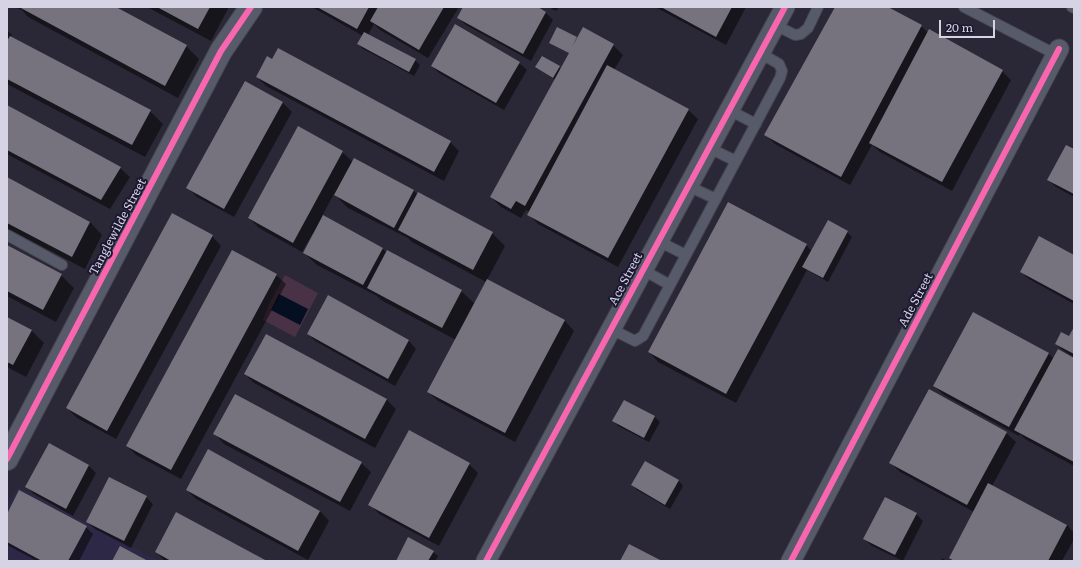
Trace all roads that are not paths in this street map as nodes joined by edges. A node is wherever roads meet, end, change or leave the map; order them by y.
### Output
1 (251, 7) edge
2 (785, 7) edge
3 (818, 7) edge
4 (964, 7) edge
5 (775, 25) junction
6 (1058, 52) joint
7 (760, 53) junction
8 (729, 110) junction
9 (756, 124) junction
10 (709, 148) junction
11 (736, 161) junction
12 (688, 186) junction
13 (716, 199) junction
14 (7, 235) edge
15 (658, 241) junction
16 (686, 254) junction
17 (62, 265) dead end
18 (643, 270) junction
19 (670, 285) junction
20 (611, 329) junction
21 (7, 459) edge
22 (486, 561) edge
23 (792, 561) edge

1 - 21 street, Tanglewilde Street
2 - 5 street, Ace Street
3 - 5 lane
4 - 6 lane
5 - 7 street, Ace Street
6 - 23 street, Ade Street
7 - 8 street, Ace Street
7 - 9 lane
8 - 9 lane
8 - 10 street, Ace Street
9 - 11 lane
10 - 11 lane
10 - 12 street, Ace Street
11 - 13 lane
12 - 13 lane
12 - 15 street, Ace Street
13 - 16 lane
14 - 17 lane
15 - 16 lane
15 - 18 street, Ace Street
16 - 19 lane
18 - 19 lane
18 - 20 street, Ace Street
19 - 20 lane
20 - 22 street, Ace Street

